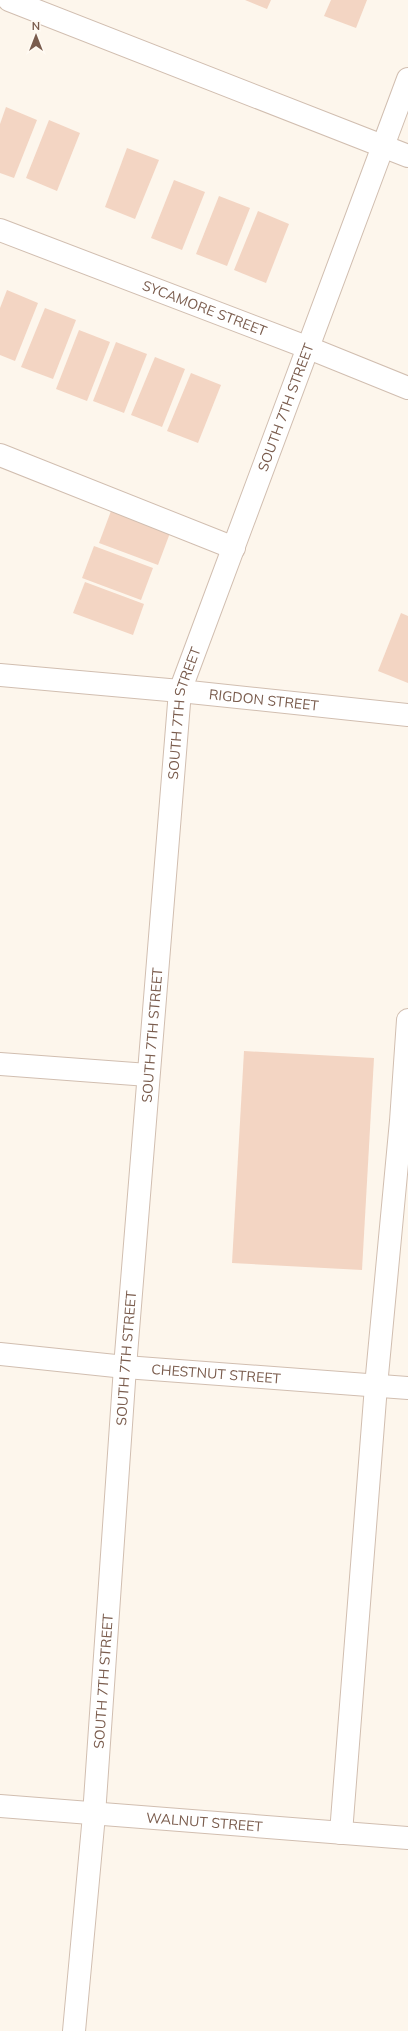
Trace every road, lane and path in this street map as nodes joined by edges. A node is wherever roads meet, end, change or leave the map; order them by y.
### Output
1 (9, 0) edge
2 (408, 79) edge
3 (383, 146) junction
4 (408, 156) edge
5 (0, 230) edge
6 (309, 348) junction
7 (408, 388) edge
8 (0, 455) edge
9 (234, 548) junction
10 (0, 675) edge
11 (180, 691) junction
12 (408, 715) edge
13 (408, 1020) edge
14 (0, 1064) edge
15 (148, 1075) junction
16 (0, 1354) edge
17 (124, 1367) junction
18 (376, 1386) junction
19 (408, 1388) edge
20 (0, 1806) edge
21 (94, 1815) junction
22 (342, 1833) junction
23 (408, 1838) edge
24 (74, 2031) edge

1 - 3 street
2 - 3 street, SOUTH 7TH STREET
3 - 4 street
3 - 6 street, SOUTH 7TH STREET
5 - 6 street, SYCAMORE STREET
6 - 7 street, SYCAMORE STREET
6 - 9 street, SOUTH 7TH STREET
8 - 9 street
9 - 11 street, SOUTH 7TH STREET
10 - 11 street, RIGDON STREET
11 - 12 street, RIGDON STREET
11 - 15 street, SOUTH 7TH STREET
13 - 18 street
14 - 15 street
15 - 17 street, SOUTH 7TH STREET
16 - 17 street, CHESTNUT STREET
17 - 18 street, CHESTNUT STREET
17 - 21 street, SOUTH 7TH STREET
18 - 19 street, CHESTNUT STREET
18 - 22 street
20 - 21 street, WALNUT STREET
21 - 22 street, WALNUT STREET
21 - 24 street, SOUTH 7TH STREET
22 - 23 street, WALNUT STREET

